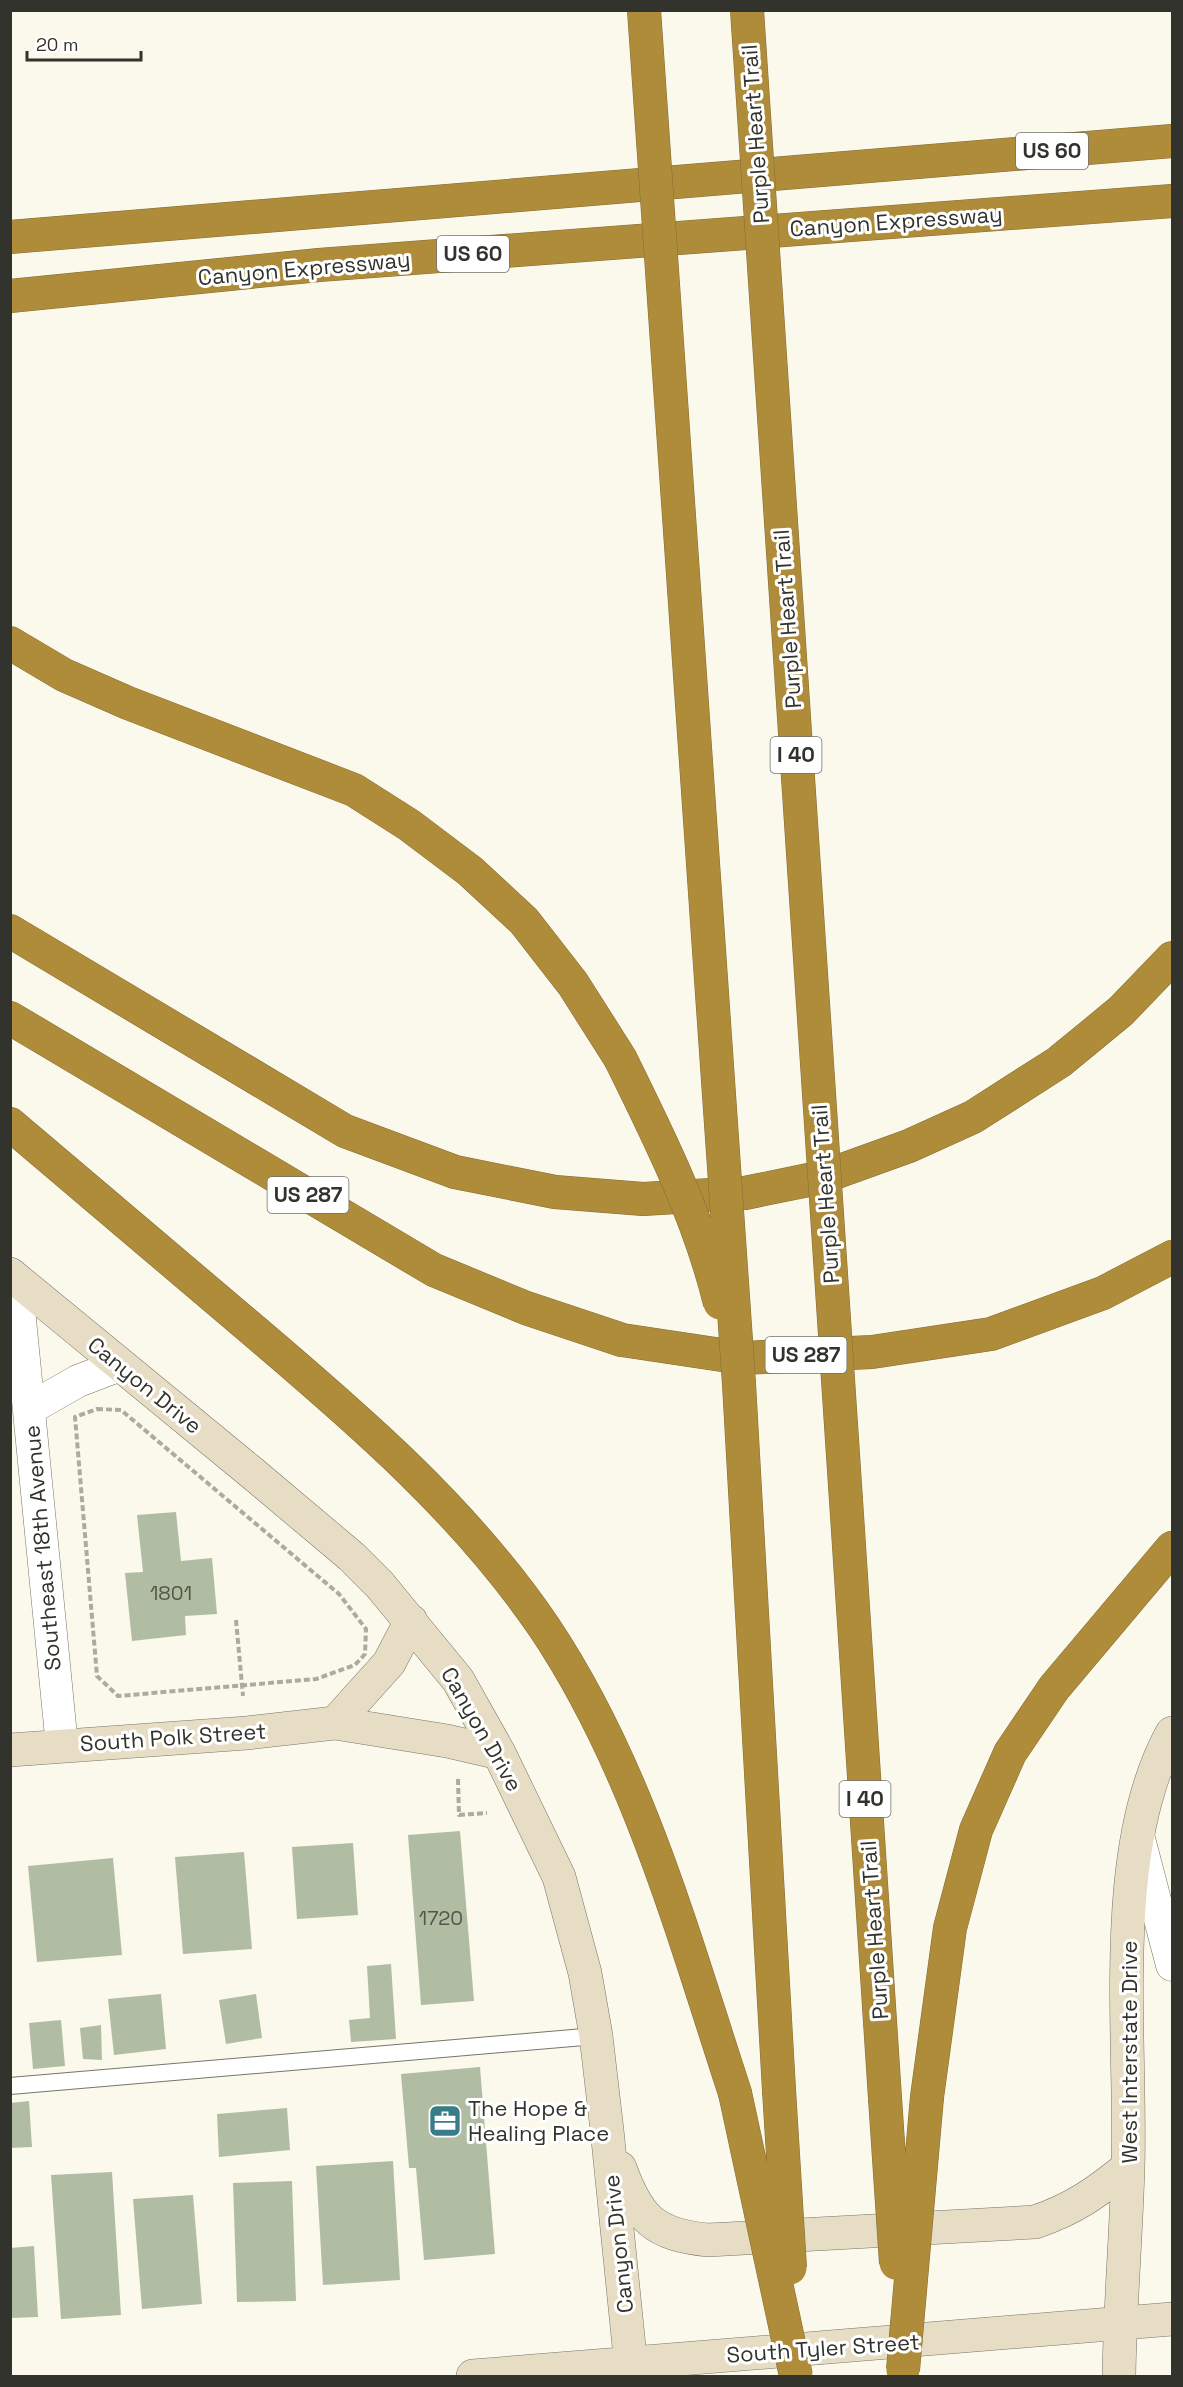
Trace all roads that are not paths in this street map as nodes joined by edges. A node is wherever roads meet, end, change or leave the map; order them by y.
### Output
1 (644, 10) edge
2 (747, 10) edge
3 (1173, 141) edge
4 (1173, 201) edge
5 (10, 237) edge
6 (10, 297) edge
7 (10, 643) edge
8 (10, 931) edge
9 (1173, 958) edge
10 (10, 1018) edge
11 (10, 1124) edge
12 (1173, 1257) edge
13 (13, 1276) edge
14 (120, 1365) junction
15 (739, 1384) junction
16 (20, 1410) edge
17 (1173, 1548) edge
18 (411, 1621) junction
19 (335, 1723) junction
20 (1173, 1733) edge
21 (62, 1746) junction
22 (10, 1750) edge
23 (500, 1753) junction
24 (1137, 1833) junction
25 (1173, 1965) edge
26 (596, 2036) junction
27 (10, 2086) edge
28 (607, 2130) junction
29 (1128, 2167) junction
30 (1173, 2319) edge
31 (1120, 2325) junction
32 (632, 2370) edge
33 (903, 2373) edge
34 (473, 2376) edge
35 (796, 2376) edge
36 (1119, 2376) edge

1 - 15 highway, bridge
2 - 33 highway, Purple Heart Trail / I 40, bridge
3 - 5 highway, US 60
4 - 6 highway, Canyon Expressway / US 60
7 - 15 highway, bridge
8 - 9 highway
10 - 12 highway, US 287
11 - 35 highway, bridge
13 - 14 main road, Canyon Drive
13 - 16 street, Southeast 18th Avenue
14 - 16 street
14 - 18 main road, Canyon Drive
15 - 35 highway, bridge
16 - 21 street, Southeast 18th Avenue
17 - 33 highway, bridge
18 - 19 main road
18 - 23 main road, Canyon Drive
19 - 21 main road, South Polk Street
19 - 23 main road, South Polk Street
20 - 24 main road, West Interstate Drive
21 - 22 main road, South Polk Street
23 - 26 main road, Canyon Drive
24 - 25 street
24 - 29 main road, West Interstate Drive
26 - 27 lane
26 - 28 main road, Canyon Drive
28 - 29 main road
28 - 32 main road, Canyon Drive
29 - 31 main road, West Interstate Drive
30 - 31 main road, South Tyler Street
31 - 32 main road, South Tyler Street
31 - 36 main road, West Interstate Drive
32 - 34 main road, South Tyler Street

